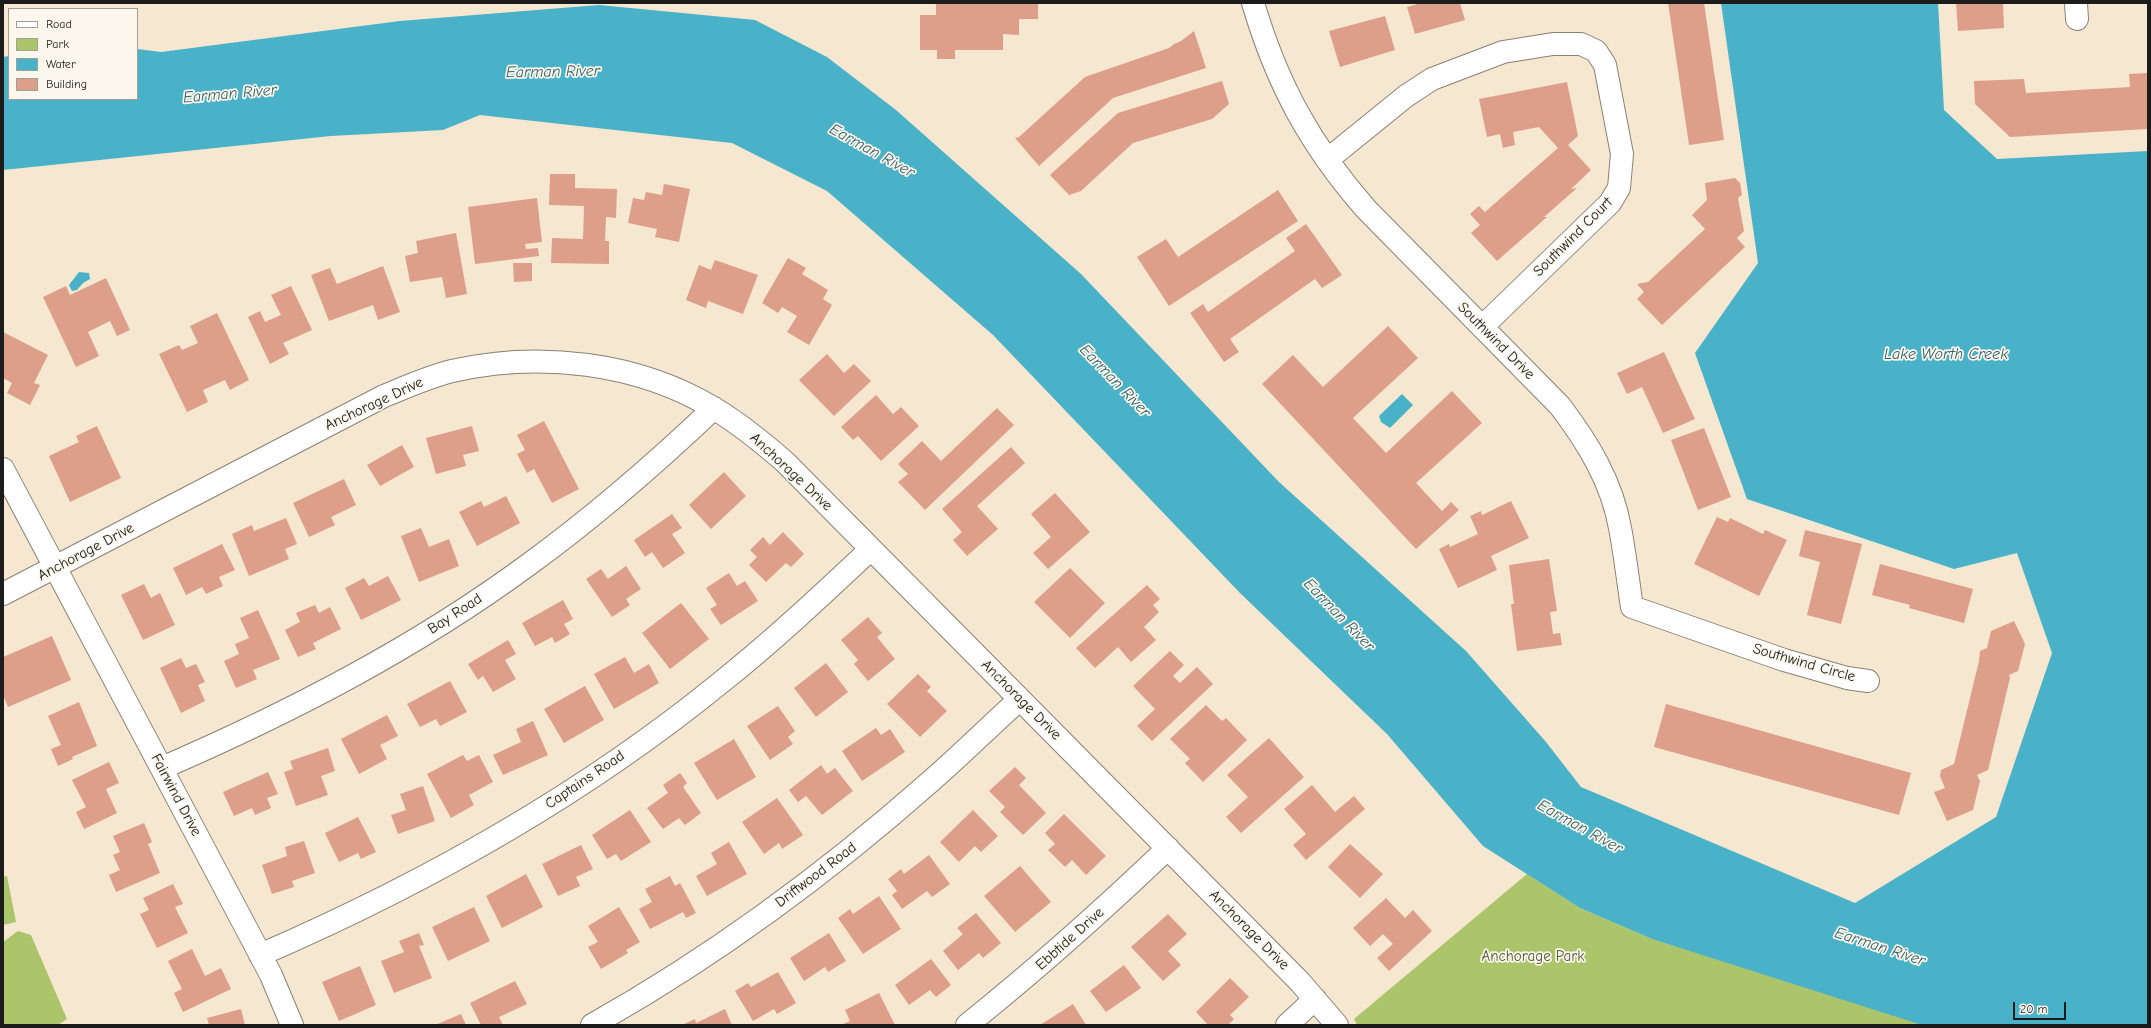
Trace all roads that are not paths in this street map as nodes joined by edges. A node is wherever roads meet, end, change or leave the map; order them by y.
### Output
1 (1252, 3) edge
2 (1327, 160) junction
3 (1482, 327) junction
4 (714, 408) junction
5 (3, 469) edge
6 (872, 549) junction
7 (57, 568) junction
8 (3, 594) edge
9 (1740, 644) joint
10 (1868, 681) dead end
11 (1020, 698) junction
12 (162, 768) junction
13 (1168, 848) junction
14 (260, 955) junction
15 (1315, 999) junction
16 (292, 1025) edge
17 (592, 1025) edge
18 (967, 1025) edge
19 (1287, 1025) edge
20 (1337, 1025) edge

1 - 2 street, Southwind Drive
2 - 3 street, Southwind Drive
2 - 3 street, Southwind Court
3 - 9 street, Southwind Drive
4 - 6 street, Anchorage Drive
4 - 7 street, Anchorage Drive
4 - 12 street, Bay Road
5 - 7 street, Fairwind Drive
6 - 11 street, Anchorage Drive
6 - 14 street, Captains Road
7 - 8 street, Anchorage Drive
7 - 12 street, Fairwind Drive
9 - 10 street, Southwind Circle
11 - 13 street, Anchorage Drive
11 - 17 street, Driftwood Road
12 - 14 street, Fairwind Drive
13 - 15 street, Anchorage Drive
13 - 18 street, Ebbtide Drive
14 - 16 street, Fairwind Drive
15 - 19 street
15 - 20 street, Anchorage Drive

